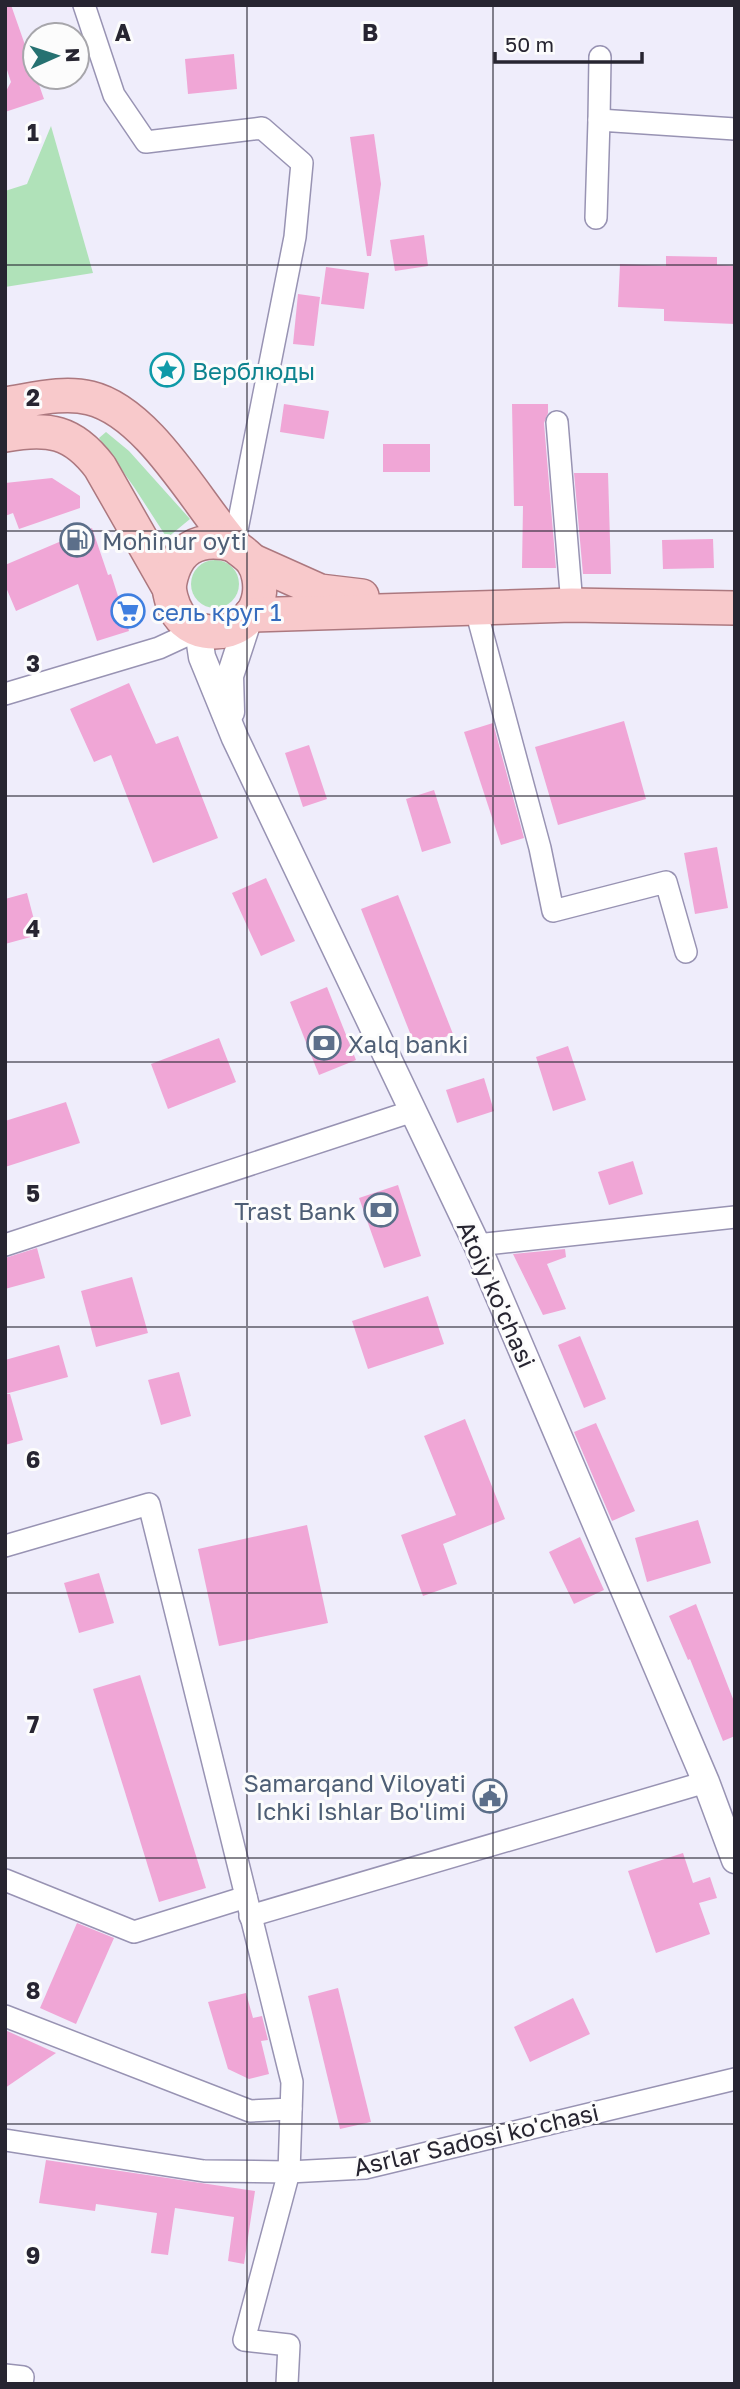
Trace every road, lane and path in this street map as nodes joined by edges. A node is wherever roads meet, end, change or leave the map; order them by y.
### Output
1 (84, 5) edge
2 (600, 57) dead end
3 (599, 120) junction
4 (735, 129) edge
5 (596, 218) dead end
6 (5, 404) edge
7 (557, 422) dead end
8 (16, 433) edge
9 (243, 553) junction
10 (169, 588) junction
11 (572, 605) junction
12 (735, 608) edge
13 (476, 610) junction
14 (250, 615) junction
15 (198, 630) junction
16 (5, 694) edge
17 (235, 738) junction
18 (686, 952) dead end
19 (413, 1111) junction
20 (735, 1217) edge
21 (5, 1245) edge
22 (477, 1245) junction
23 (5, 1546) edge
24 (706, 1782) junction
25 (735, 1860) edge
26 (5, 1880) edge
27 (248, 1907) junction
28 (5, 2016) edge
29 (735, 2078) edge
30 (292, 2109) junction
31 (5, 2140) edge
32 (289, 2172) junction
33 (5, 2375) edge
34 (22, 2384) edge
35 (287, 2384) edge

1 - 9 street
2 - 3 street
3 - 4 street
3 - 5 street
6 - 9 main road
7 - 11 street
8 - 10 main road
9 - 10 main road
9 - 13 main road
9 - 14 main road
10 - 15 main road
11 - 12 main road
11 - 13 main road
13 - 14 main road
13 - 18 street
14 - 15 main road
14 - 17 street, Atoiy ko'chasi
15 - 16 street
15 - 17 street, Atoiy ko'chasi
17 - 19 street, Atoiy ko'chasi
19 - 21 street
19 - 22 street, Atoiy ko'chasi
20 - 22 street
22 - 24 street, Atoiy ko'chasi
23 - 27 street
24 - 25 street, Atoiy ko'chasi
24 - 27 street
26 - 27 street
27 - 30 street
28 - 30 street
29 - 32 street, Asrlar Sadosi ko'chasi
30 - 32 street
31 - 32 street, Asrlar Sadosi ko'chasi
32 - 35 street
33 - 34 street

